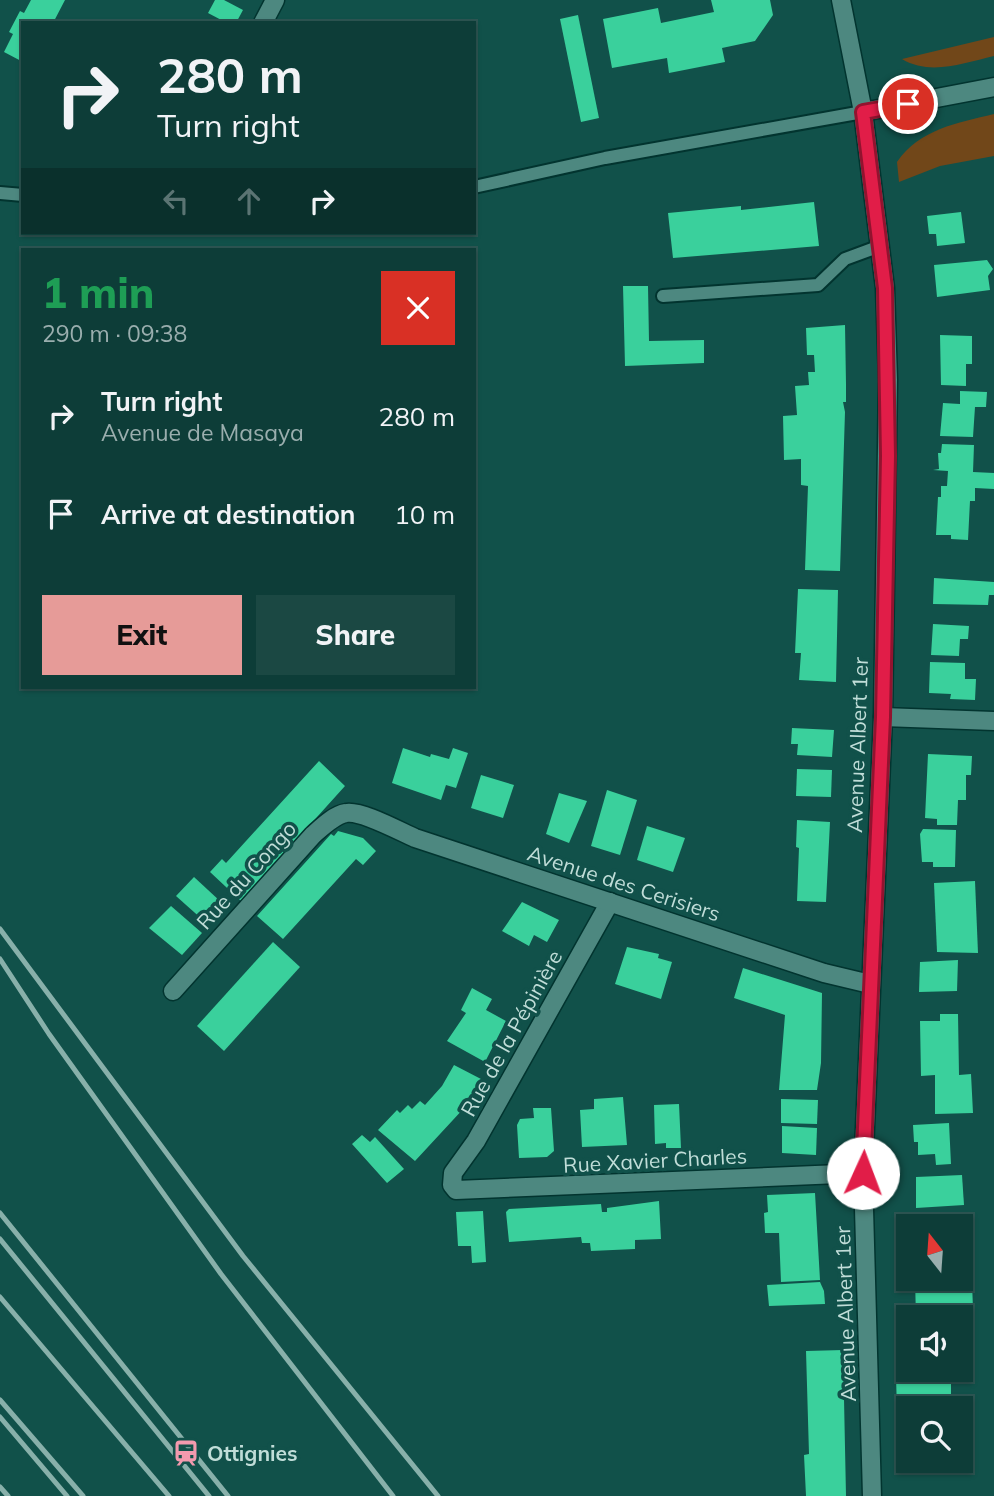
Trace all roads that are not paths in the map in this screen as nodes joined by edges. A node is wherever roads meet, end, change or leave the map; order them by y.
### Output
1 (275, 0) edge
2 (841, 0) edge
3 (263, 21) edge
4 (994, 87) edge
5 (863, 112) junction
6 (476, 187) edge
7 (0, 193) edge
8 (21, 195) edge
9 (880, 246) junction
10 (663, 296) dead end
11 (883, 717) junction
12 (994, 721) edge
13 (365, 817) joint
14 (610, 902) junction
15 (870, 984) junction
16 (173, 990) dead end
17 (863, 1173) junction
18 (452, 1185) joint
19 (872, 1496) edge

1 - 3 street
2 - 5 street, Avenue Albert 1er
4 - 5 street
5 - 6 lane
5 - 9 street, Avenue Albert 1er
7 - 8 lane
9 - 10 lane
9 - 11 street, Avenue Albert 1er
11 - 12 street
11 - 15 street, Avenue Albert 1er
13 - 14 street, Avenue des Cerisiers
13 - 16 street, Rue du Congo
14 - 15 street, Avenue des Cerisiers
14 - 18 street, Rue de la Pépinière
15 - 17 street, Avenue Albert 1er
17 - 18 street, Rue Xavier Charles
17 - 19 street, Avenue Albert 1er

